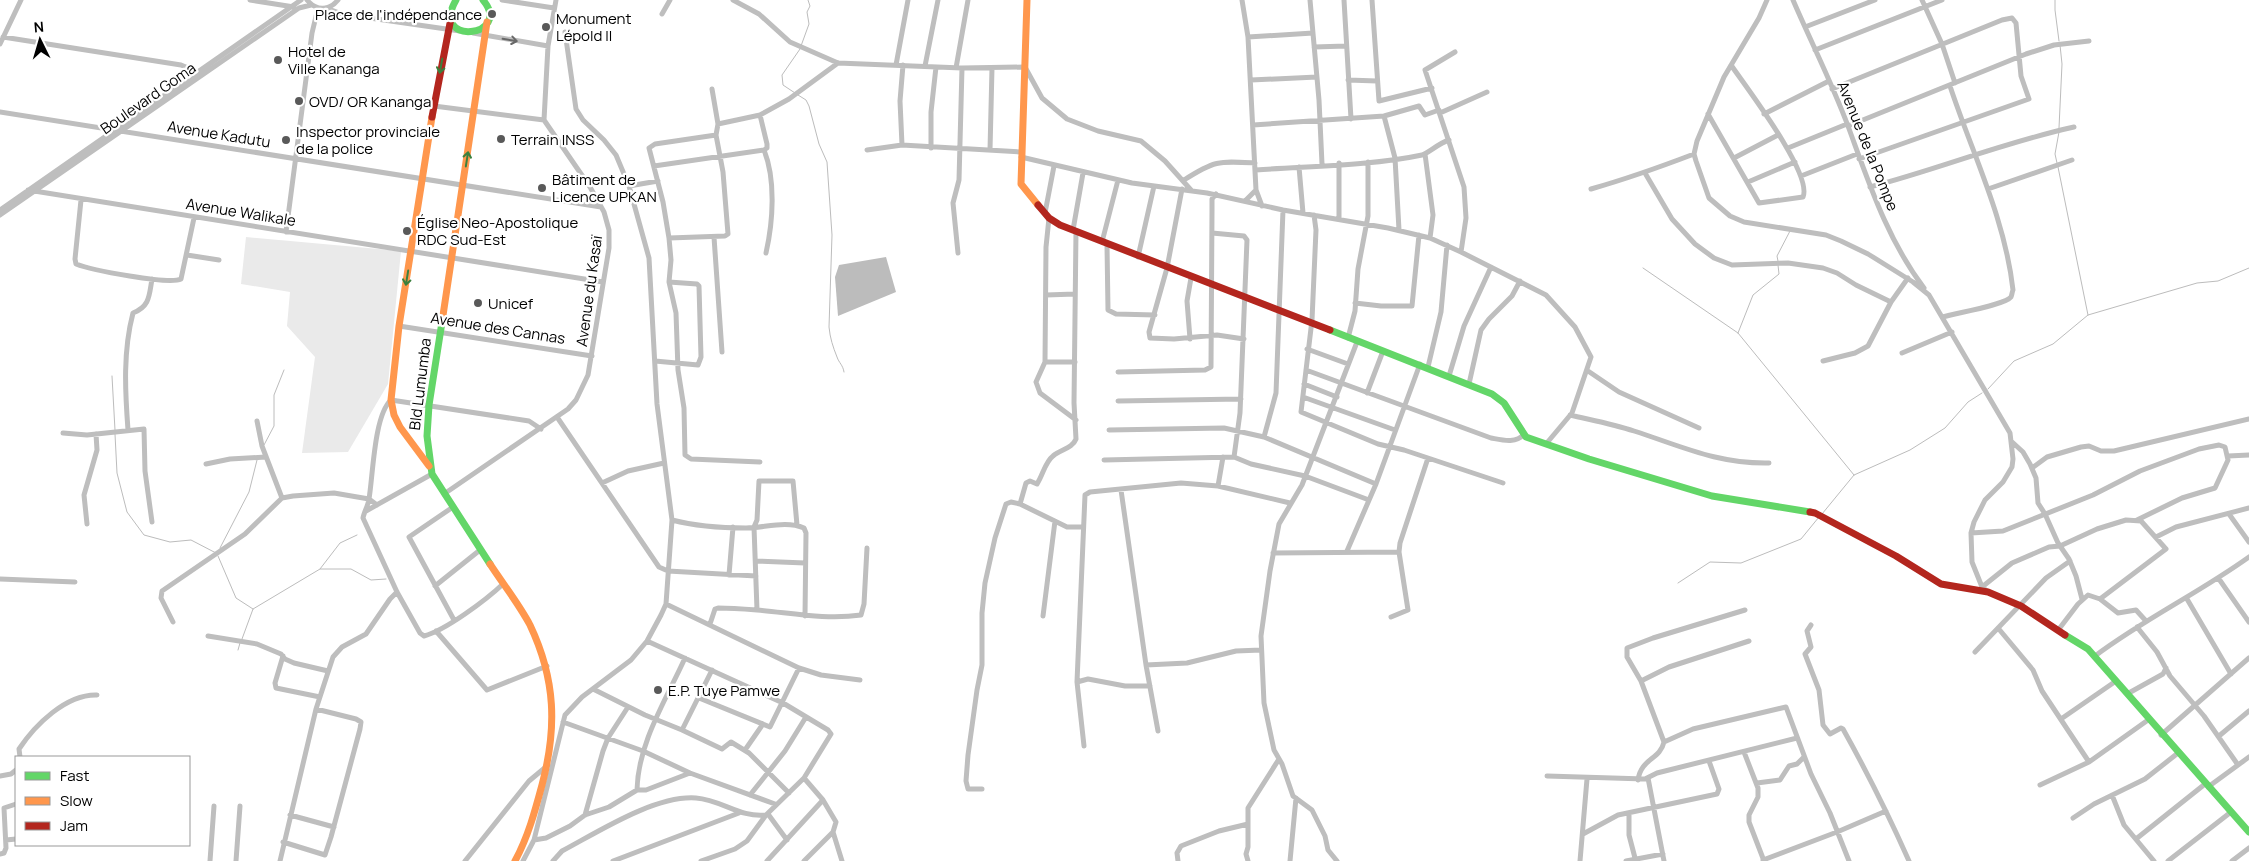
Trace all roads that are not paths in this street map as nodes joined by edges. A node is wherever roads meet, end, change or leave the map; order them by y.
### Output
1 (21, 0) edge
2 (250, 0) edge
3 (300, 0) edge
4 (338, 0) edge
5 (483, 0) edge
6 (490, 0) edge
7 (502, 0) edge
8 (556, 0) edge
9 (670, 0) edge
10 (733, 0) edge
11 (908, 0) edge
12 (938, 0) edge
13 (968, 0) edge
14 (1027, 0) edge
15 (1242, 0) edge
16 (1310, 0) edge
17 (1344, 0) edge
18 (1372, 0) edge
19 (1768, 0) edge
20 (1793, 0) edge
21 (1875, 0) edge
22 (1922, 0) edge
23 (1942, 0) edge
24 (309, 2) edge
25 (454, 2) edge
26 (296, 7) junction
27 (1926, 7) junction
28 (318, 8) junction
29 (326, 8) junction
30 (554, 8) junction
31 (489, 11) junction
32 (662, 14) dead end
33 (451, 18) junction
34 (487, 22) junction
35 (1805, 28) junction
36 (448, 30) junction
37 (460, 30) junction
38 (565, 32) dead end
39 (472, 33) junction
40 (1313, 33) junction
41 (486, 36) junction
42 (3, 37) junction
43 (1248, 37) junction
44 (2089, 41) dead end
45 (0, 44) edge
46 (1942, 44) junction
47 (548, 46) junction
48 (1346, 46) junction
49 (1314, 47) junction
50 (1814, 50) junction
51 (1455, 52) dead end
52 (2020, 56) junction
53 (838, 63) junction
54 (896, 65) junction
55 (903, 65) junction
56 (1731, 65) junction
57 (925, 66) junction
58 (936, 67) junction
59 (1025, 67) junction
60 (959, 68) junction
61 (992, 68) junction
62 (198, 75) junction
63 (1317, 77) junction
64 (1250, 80) junction
65 (1348, 80) junction
66 (1828, 80) junction
67 (1378, 81) junction
68 (1952, 84) junction
69 (1432, 88) junction
70 (712, 89) dead end
71 (1832, 89) junction
72 (1487, 92) dead end
73 (165, 98) junction
74 (434, 106) junction
75 (474, 111) junction
76 (0, 112) edge
77 (1440, 112) junction
78 (1708, 114) junction
79 (1764, 114) junction
80 (760, 115) junction
81 (1384, 116) junction
82 (1351, 118) junction
83 (544, 120) junction
84 (1320, 120) junction
85 (718, 124) junction
86 (1962, 124) junction
87 (1253, 125) junction
88 (1848, 125) junction
89 (2074, 127) dead end
90 (113, 131) junction
91 (121, 132) junction
92 (716, 135) junction
93 (1778, 135) junction
94 (1449, 140) junction
95 (902, 145) junction
96 (960, 147) junction
97 (931, 148) junction
98 (1788, 148) junction
99 (764, 150) junction
100 (867, 150) dead end
101 (990, 150) junction
102 (1425, 154) junction
103 (1694, 154) junction
104 (1021, 155) junction
105 (1975, 155) junction
106 (720, 156) junction
107 (1858, 157) junction
108 (1394, 158) junction
109 (1734, 158) junction
110 (296, 159) junction
111 (2072, 160) dead end
112 (1368, 162) junction
113 (1795, 162) junction
114 (1339, 163) junction
115 (1255, 164) junction
116 (1322, 164) junction
117 (654, 166) junction
118 (1054, 166) junction
119 (1298, 167) junction
120 (1256, 170) junction
121 (1083, 173) junction
122 (1645, 173) junction
123 (1801, 176) junction
124 (422, 178) junction
125 (1118, 180) junction
126 (1184, 180) junction
127 (658, 181) junction
128 (1748, 182) junction
129 (463, 186) junction
130 (629, 186) junction
131 (1154, 186) junction
132 (1870, 187) junction
133 (1182, 189) junction
134 (1591, 189) dead end
135 (1988, 189) junction
136 (1191, 190) junction
137 (1256, 190) junction
138 (30, 191) junction
139 (594, 196) junction
140 (1214, 197) junction
141 (81, 200) junction
142 (1245, 201) junction
143 (585, 204) junction
144 (1262, 206) junction
145 (601, 207) junction
146 (0, 210) edge
147 (1283, 210) junction
148 (1303, 213) junction
149 (0, 215) edge
150 (1314, 215) junction
151 (1047, 216) junction
152 (194, 218) junction
153 (1339, 219) junction
154 (1367, 224) junction
155 (1400, 230) junction
156 (286, 232) junction
157 (1077, 232) junction
158 (1212, 233) junction
159 (1419, 235) junction
160 (714, 237) junction
161 (668, 238) junction
162 (1430, 238) junction
163 (1104, 243) junction
164 (1447, 246) junction
165 (411, 252) junction
166 (1461, 252) junction
167 (766, 253) dead end
168 (958, 253) dead end
169 (187, 255) junction
170 (1138, 257) junction
171 (452, 259) junction
172 (219, 260) dead end
173 (1491, 267) junction
174 (1167, 268) junction
175 (1191, 278) junction
176 (1908, 278) junction
177 (152, 279) junction
178 (1520, 281) junction
179 (603, 282) junction
180 (669, 282) junction
181 (1212, 285) junction
182 (1075, 294) junction
183 (1046, 295) junction
184 (1930, 295) junction
185 (1246, 298) junction
186 (1891, 302) junction
187 (1355, 303) junction
188 (1279, 311) junction
189 (1155, 315) junction
190 (1943, 317) junction
191 (1312, 323) junction
192 (399, 326) junction
193 (440, 332) junction
194 (1952, 332) junction
195 (1212, 336) junction
196 (1348, 338) junction
197 (1190, 339) junction
198 (1244, 339) junction
199 (1357, 342) junction
200 (1307, 349) junction
201 (1383, 351) junction
202 (722, 352) dead end
203 (1902, 353) dead end
204 (592, 356) junction
205 (655, 361) junction
206 (1823, 361) dead end
207 (1045, 362) junction
208 (1075, 362) junction
209 (677, 363) junction
210 (1348, 364) junction
211 (1420, 364) junction
212 (1428, 367) junction
213 (1306, 370) junction
214 (1588, 371) junction
215 (1118, 372) dead end
216 (1449, 376) junction
217 (1341, 383) junction
218 (1304, 384) junction
219 (1469, 384) junction
220 (1367, 393) junction
221 (1303, 397) junction
222 (1337, 397) junction
223 (391, 400) junction
224 (1241, 400) junction
225 (1118, 401) dead end
226 (430, 405) junction
227 (1404, 406) junction
228 (1333, 407) junction
229 (1570, 415) junction
230 (557, 417) junction
231 (2249, 419) edge
232 (1076, 420) junction
233 (257, 421) dead end
234 (1326, 423) junction
235 (541, 428) junction
236 (1699, 428) dead end
237 (128, 430) junction
238 (1109, 430) dead end
239 (1395, 430) junction
240 (1239, 432) junction
241 (63, 433) dead end
242 (96, 434) junction
243 (1524, 434) junction
244 (1264, 437) junction
245 (2011, 441) junction
246 (1546, 444) junction
247 (1390, 447) junction
248 (2249, 454) edge
249 (1313, 456) junction
250 (2228, 456) junction
251 (266, 457) junction
252 (1223, 457) junction
253 (1234, 457) junction
254 (1428, 458) junction
255 (1104, 460) dead end
256 (760, 462) dead end
257 (664, 463) junction
258 (1769, 463) dead end
259 (206, 464) dead end
260 (2032, 468) junction
261 (431, 470) junction
262 (1305, 476) junction
263 (602, 483) junction
264 (1504, 483) dead end
265 (1376, 484) junction
266 (1218, 486) junction
267 (1121, 490) junction
268 (444, 494) junction
269 (282, 498) junction
270 (369, 499) junction
271 (1370, 500) junction
272 (1290, 503) junction
273 (1020, 504) junction
274 (378, 505) junction
275 (453, 507) junction
276 (2249, 508) edge
277 (366, 512) junction
278 (2045, 514) junction
279 (2229, 514) junction
280 (2221, 516) junction
281 (672, 520) junction
282 (2137, 520) junction
283 (2234, 520) junction
284 (1055, 521) junction
285 (152, 522) dead end
286 (87, 524) dead end
287 (797, 525) junction
288 (733, 527) junction
289 (754, 527) junction
290 (1082, 527) junction
291 (1971, 533) junction
292 (2156, 537) junction
293 (2249, 542) edge
294 (2060, 546) junction
295 (867, 548) dead end
296 (480, 550) junction
297 (1347, 551) junction
298 (1274, 552) junction
299 (1399, 552) junction
300 (2249, 557) edge
301 (2070, 561) junction
302 (757, 562) junction
303 (805, 563) junction
304 (668, 571) junction
305 (729, 575) junction
306 (756, 576) junction
307 (0, 579) edge
308 (2218, 579) junction
309 (75, 582) dead end
310 (503, 584) junction
311 (435, 586) junction
312 (1985, 589) junction
313 (397, 592) junction
314 (2082, 599) junction
315 (2100, 599) junction
316 (2187, 599) junction
317 (666, 604) junction
318 (2021, 606) junction
319 (757, 610) junction
320 (1745, 610) dead end
321 (805, 616) junction
322 (1043, 616) dead end
323 (1391, 617) dead end
324 (454, 620) junction
325 (2146, 621) junction
326 (173, 622) dead end
327 (2249, 622) edge
328 (710, 624) junction
329 (1811, 625) dead end
330 (2137, 627) junction
331 (1998, 628) junction
332 (2059, 629) junction
333 (436, 631) junction
334 (208, 636) dead end
335 (647, 641) junction
336 (1749, 641) dead end
337 (1261, 650) junction
338 (1975, 652) dead end
339 (283, 656) junction
340 (2095, 656) junction
341 (685, 658) junction
342 (2249, 658) edge
343 (1146, 665) junction
344 (547, 666) junction
345 (799, 668) junction
346 (712, 670) junction
347 (328, 671) junction
348 (2164, 671) junction
349 (2231, 674) junction
350 (860, 680) dead end
351 (1641, 681) junction
352 (2116, 681) junction
353 (1077, 682) junction
354 (1150, 686) junction
355 (593, 689) junction
356 (2127, 694) junction
357 (97, 695) dead end
358 (320, 697) junction
359 (700, 698) junction
360 (783, 703) junction
361 (2195, 704) junction
362 (628, 707) junction
363 (316, 709) junction
364 (2249, 711) edge
365 (806, 717) junction
366 (656, 719) junction
367 (2061, 719) junction
368 (2148, 720) junction
369 (563, 722) junction
370 (763, 724) junction
371 (682, 730) junction
372 (1158, 731) dead end
373 (2160, 735) junction
374 (2218, 736) junction
375 (608, 738) junction
376 (1797, 738) junction
377 (1664, 742) junction
378 (1084, 746) dead end
379 (744, 750) junction
380 (643, 751) junction
381 (1744, 752) junction
382 (2178, 754) junction
383 (20, 756) edge
384 (1804, 757) junction
385 (2249, 757) edge
386 (1279, 759) junction
387 (1709, 761) junction
388 (2089, 762) junction
389 (2238, 765) junction
390 (547, 766) junction
391 (15, 771) edge
392 (690, 773) junction
393 (769, 774) junction
394 (0, 776) edge
395 (1547, 776) dead end
396 (804, 778) junction
397 (1648, 778) junction
398 (1587, 779) junction
399 (1638, 780) junction
400 (546, 782) junction
401 (1757, 783) junction
402 (2040, 785) dead end
403 (2206, 786) junction
404 (982, 789) dead end
405 (637, 790) junction
406 (789, 793) junction
407 (750, 795) junction
408 (2112, 795) junction
409 (1296, 798) junction
410 (823, 800) junction
411 (15, 804) edge
412 (776, 804) junction
413 (214, 806) dead end
414 (240, 806) dead end
415 (1654, 807) junction
416 (1886, 811) junction
417 (2231, 812) junction
418 (739, 813) junction
419 (1628, 814) junction
420 (290, 815) junction
421 (585, 815) junction
422 (767, 815) junction
423 (2073, 818) dead end
424 (1248, 824) junction
425 (334, 828) junction
426 (833, 832) junction
427 (1838, 832) junction
428 (2249, 832) edge
429 (1583, 834) junction
430 (15, 839) edge
431 (2136, 839) junction
432 (6, 840) junction
433 (534, 840) junction
434 (787, 840) junction
435 (283, 842) junction
436 (2249, 848) edge
437 (0, 854) edge
438 (1663, 854) junction
439 (1635, 858) junction
440 (1763, 860) edge
441 (210, 861) edge
442 (236, 861) edge
443 (280, 861) edge
444 (464, 861) edge
445 (515, 861) edge
446 (523, 861) edge
447 (553, 861) edge
448 (613, 861) edge
449 (702, 861) edge
450 (767, 861) edge
451 (804, 861) edge
452 (842, 861) edge
453 (1178, 861) edge
454 (1248, 861) edge
455 (1290, 861) edge
456 (1337, 861) edge
457 (1580, 861) edge
458 (1626, 861) edge
459 (1664, 861) edge
460 (1849, 861) edge
461 (1909, 861) edge
462 (2154, 861) edge
463 (2168, 861) edge
464 (2232, 861) edge

1 - 42 street
2 - 26 street
3 - 26 street
4 - 29 street
5 - 31 street
6 - 31 street
7 - 30 street
8 - 30 street
9 - 32 street
10 - 53 street
11 - 54 street
12 - 57 street
13 - 60 street
14 - 59 street
15 - 43 street
16 - 40 street
17 - 48 street
18 - 67 street
19 - 56 street
20 - 35 street, Avenue de la Pompe
21 - 35 street
22 - 27 street
23 - 27 street
24 - 26 street, Boulevard Goma
24 - 28 street
25 - 33 street, Bld Lumumba
26 - 62 street, Boulevard Goma
27 - 46 street
27 - 50 street
28 - 29 street
28 - 110 street
29 - 36 street
30 - 47 street
31 - 34 street, Bld Lumumba
33 - 36 street, Bld Lumumba
33 - 37 street
34 - 39 street
34 - 41 street, Bld Lumumba
35 - 50 street, Avenue de la Pompe
36 - 37 street
36 -> 74 street, Bld Lumumba
37 - 39 street
38 - 130 street
39 - 41 street
40 - 43 street
40 - 49 street
41 -> 47 street
41 - 75 street, Bld Lumumba
42 - 45 street
42 - 62 street
43 - 64 street
44 - 52 street
46 - 52 street
46 - 68 street
46 - 71 street
47 - 83 street
48 - 49 street
48 - 65 street
49 - 63 street
50 - 66 street, Avenue de la Pompe
51 - 69 street
52 - 68 street
52 - 86 street
53 - 54 street
53 - 80 street
54 - 55 street
55 - 57 street
55 - 95 street
56 - 78 street
56 - 79 street
57 - 58 street
58 - 60 street
58 - 97 street
59 - 61 street
59 - 104 street
59 - 126 street
60 - 61 street
60 - 96 street
61 - 101 street
62 - 73 street, Boulevard Goma
63 - 64 street
63 - 84 street
64 - 87 street
65 - 67 street
65 - 82 street
66 - 71 street, Avenue de la Pompe
66 - 79 street
67 - 69 street
68 - 86 street
68 - 88 street
69 - 77 street
70 - 85 street
71 - 88 street, Avenue de la Pompe
72 - 77 street
73 - 90 street, Boulevard Goma
73 - 91 street, Boulevard Goma
74 - 75 street
74 - 124 street, Bld Lumumba
75 - 83 street
129 -> 75 street, Bld Lumumba
76 - 90 street, Avenue Kadutu
77 - 81 street
77 - 94 street
78 - 103 street
78 - 109 street
79 - 93 street
80 - 85 street
80 - 99 street
81 - 82 street
81 - 108 street
82 - 84 street
83 - 139 street, Avenue du Kasaï
84 - 87 street
84 - 116 street
85 - 92 street
86 - 105 street
86 - 107 street
87 - 115 street
88 - 98 street
88 - 107 street, Avenue de la Pompe
89 - 105 street
90 - 91 street, Avenue Kadutu
90 - 138 street, Boulevard Goma
91 - 110 street, Avenue Kadutu
91 - 138 street, Boulevard Goma
92 - 106 street
92 - 117 street
93 - 98 street
93 - 109 street
94 - 102 street
94 - 166 street
95 - 97 street
95 - 100 street
96 - 97 street
96 - 101 street
96 - 168 street
98 - 113 street
99 - 106 street
99 - 167 street
101 - 104 street
102 - 108 street
102 - 162 street
103 - 122 street
103 - 176 street
104 - 118 street
104 - 151 street
105 - 132 street
105 - 135 street
106 - 117 street
106 - 160 street
107 - 123 street
107 - 132 street, Avenue de la Pompe
108 - 112 street
108 - 155 street
109 - 128 street
110 - 124 street, Avenue Kadutu
110 - 156 street
111 - 135 street
112 - 114 street
112 - 154 street
113 - 123 street
113 - 128 street
114 - 116 street
114 - 153 street
115 - 120 street
115 - 126 street
116 - 119 street
117 - 127 street
118 - 121 street
118 - 151 street
119 - 120 street
119 - 148 street
120 - 137 street
121 - 125 street
121 - 157 street
122 - 134 street
122 - 186 street
123 - 128 street
124 - 129 street, Avenue Kadutu
124 - 165 street, Bld Lumumba
125 - 131 street
125 - 163 street
126 - 136 street
127 - 130 street
127 - 161 street
129 - 143 street, Avenue Kadutu
129 - 171 street, Bld Lumumba
130 - 205 street
131 - 133 street
131 - 170 street
132 - 184 street, Avenue de la Pompe
133 - 136 street
133 - 174 street
135 - 190 street
136 - 140 street
137 - 142 street
137 - 144 street
138 - 141 street, Avenue Walikale
138 - 146 street, Boulevard Goma
138 - 149 street, Boulevard Goma
139 - 143 street
139 - 145 street, Avenue du Kasaï
140 - 142 street
140 - 158 street
141 - 152 street, Avenue Walikale
141 - 177 street
142 - 144 street
143 - 145 street, Avenue Kadutu
144 - 147 street
145 - 179 street, Avenue du Kasaï
147 - 148 street
147 - 188 street
148 - 150 street
150 - 153 street
150 - 191 street
151 - 157 street
151 - 183 street
152 - 156 street, Avenue Walikale
152 - 169 street
153 - 154 street
154 - 155 street
154 - 187 street
155 - 159 street
156 - 165 street, Avenue Walikale
157 - 163 street
157 - 182 street
158 - 181 street
158 - 185 street
159 - 162 street
159 - 187 street
160 - 161 street
160 - 202 street
161 - 180 street
162 - 164 street
163 - 170 street
163 - 189 street
164 - 166 street
164 - 212 street
165 - 171 street, Avenue Walikale
165 -> 192 street, Bld Lumumba
166 - 173 street
169 - 172 street
169 - 177 street
170 - 174 street
171 - 179 street, Avenue Walikale
171 - 193 street, Bld Lumumba
173 - 178 street
173 - 216 street
174 - 175 street
174 - 189 street
175 - 181 street
175 - 197 street
176 - 184 street
176 - 186 street
177 - 237 street
178 - 214 street
178 - 219 street
179 - 204 street, Avenue du Kasaï
180 - 209 street
180 - 209 street
181 - 185 street
181 - 195 street
182 - 183 street
182 - 208 street
183 - 207 street
184 - 190 street, Avenue de la Pompe
185 - 188 street
185 - 198 street
186 - 206 street
187 - 196 street
188 - 191 street
188 - 244 street
189 - 197 street
190 - 194 street, Avenue de la Pompe
191 - 196 street
191 - 200 street
192 - 193 street, Avenue des Cannas
192 - 223 street, Bld Lumumba
193 - 204 street, Avenue des Cannas
193 - 226 street, Bld Lumumba
194 - 203 street
194 - 245 street, Avenue de la Pompe
195 - 197 street
195 - 198 street
195 - 215 street
196 - 199 street
198 - 224 street
199 - 201 street
199 - 210 street
200 - 210 street
200 - 213 street
201 - 211 street
201 - 220 street
204 - 230 street, Avenue du Kasaï
205 - 209 street
205 - 257 street
207 - 208 street
207 - 232 street
208 - 232 street
209 - 256 street
210 - 217 street
211 - 212 street
211 - 227 street
212 - 216 street
213 - 217 street
213 - 218 street
214 - 229 street
214 - 236 street
216 - 219 street
217 - 220 street
217 - 222 street
218 - 221 street
218 - 222 street
219 - 243 street
220 - 227 street
221 - 228 street
221 - 234 street
222 - 228 street
223 - 226 street
223 - 261 street, Bld Lumumba
223 - 270 street
224 - 225 street
224 - 240 street
226 - 235 street
226 - 261 street, Bld Lumumba
227 - 239 street
227 - 243 street
228 - 234 street
228 - 239 street
229 - 246 street
229 - 258 street
230 - 235 street, Avenue du Kasaï
230 - 263 street
231 - 260 street
232 - 273 street
233 - 251 street
234 - 247 street
234 - 249 street
235 - 268 street, Avenue du Kasaï
237 - 242 street
237 - 285 street
238 - 240 street
239 - 247 street
240 - 244 street
240 - 253 street
241 - 242 street
242 - 286 street
243 - 246 street
244 - 249 street
245 - 260 street
245 - 291 street
246 - 312 street
247 - 254 street
247 - 265 street
248 - 250 street
249 - 262 street
249 - 265 street
250 - 278 street
250 - 282 street
251 - 259 street
251 - 269 street
252 - 253 street
252 - 255 street
252 - 266 street
253 - 262 street
254 - 264 street
254 - 299 street
257 - 263 street
257 - 281 street
260 - 278 street
261 - 268 street
261 - 274 street
262 - 271 street
262 - 272 street
263 - 304 street
265 - 271 street
266 - 267 street
266 - 272 street
267 - 290 street
267 - 343 street
268 - 275 street
269 - 270 street
269 - 326 street
270 - 274 street
270 - 277 street
271 - 297 street
272 - 298 street
273 - 284 street
273 - 404 street
274 - 277 street
275 - 296 street
275 - 311 street
276 - 279 street
277 - 313 street
278 - 291 street
278 - 294 street
279 - 280 street
279 - 283 street
280 - 283 street
280 - 292 street
281 - 288 street
281 - 304 street
282 - 292 street
282 - 294 street
283 - 293 street
284 - 290 street
284 - 322 street
287 - 289 street
287 - 289 street
287 - 303 street
288 - 289 street
288 - 305 street
289 - 302 street
290 - 353 street
291 - 312 street
292 - 315 street
294 - 301 street
294 - 312 street
295 - 321 street
296 - 310 street
296 - 311 street
297 - 298 street
297 - 299 street
298 - 337 street
299 - 323 street
300 - 308 street
301 - 314 street
301 - 318 street
302 - 303 street
302 - 306 street
303 - 321 street
304 - 305 street
304 - 317 street
305 - 306 street
306 - 319 street
307 - 309 street
308 - 316 street
308 - 327 street
310 - 324 street
310 - 344 street
311 - 324 street
312 - 318 street
313 - 333 street
313 - 347 street
314 - 315 street
314 - 332 street
315 - 325 street
316 - 325 street
316 - 349 street
317 - 328 street
317 - 335 street
318 - 331 street
318 - 332 street
319 - 321 street
319 - 328 street
320 - 351 street
324 - 333 street
325 - 330 street
328 - 345 street
329 - 416 street
330 - 340 street
330 - 348 street
331 - 338 street
331 - 367 street
332 - 340 street
333 - 344 street
334 - 339 street
335 - 341 street
335 - 355 street
336 - 351 street
337 - 343 street
337 - 386 street
339 - 347 street
339 - 358 street
340 - 352 street
341 - 346 street
341 - 366 street
342 - 349 street
343 - 354 street
344 - 390 street
345 - 350 street
345 - 360 street
346 - 359 street
346 - 360 street
347 - 358 street
348 - 356 street
348 - 361 street
349 - 361 street
351 - 377 street
352 - 356 street
352 - 367 street
353 - 354 street
353 - 378 street
354 - 372 street
355 - 362 street
355 - 369 street
356 - 368 street
357 - 383 street
358 - 363 street
359 - 370 street
359 - 371 street
360 - 365 street
360 - 370 street
361 - 373 street
361 - 374 street
362 - 366 street
362 - 375 street
363 - 420 street
363 - 425 street
364 - 374 street
365 - 393 street
365 - 396 street
366 - 371 street
366 - 380 street
367 - 388 street
368 - 373 street
368 - 388 street
369 - 375 street
369 - 400 street
370 - 379 street
371 - 379 street
373 - 382 street
374 - 389 street
375 - 380 street
375 - 421 street
376 - 377 street
376 - 381 street
376 - 384 street
377 - 399 street
379 - 393 street
380 - 392 street
380 - 405 street
381 - 387 street
381 - 401 street
382 - 403 street
382 - 408 street
384 - 401 street
384 - 427 street
385 - 389 street
386 - 409 street
386 - 424 street
387 - 397 street
387 - 415 street
388 - 402 street
389 - 403 street
390 - 400 street
390 - 444 street
391 - 394 street
392 - 405 street
392 - 407 street
393 - 406 street
393 - 407 street
395 - 398 street
396 - 406 street
396 - 410 street
397 - 399 street
397 - 415 street
398 - 399 street
398 - 429 street
400 - 433 street
400 - 445 street
401 - 440 street
403 - 417 street
403 - 431 street
405 - 421 street
406 - 412 street
407 - 412 street
408 - 423 street
408 - 431 street
409 - 455 street
409 - 456 street
410 - 426 street
410 - 434 street
411 - 432 street
412 - 422 street
413 - 441 street
414 - 442 street
415 - 419 street
415 - 438 street
416 - 427 street
416 - 461 street
417 - 428 street
417 - 463 street
418 - 422 street
418 - 447 street
418 - 448 street
419 - 429 street
419 - 439 street
420 - 425 street
420 - 435 street
421 - 433 street
422 - 434 street
422 - 449 street
424 - 453 street
424 - 454 street
425 - 435 street
426 - 451 street
426 - 452 street
427 - 440 street
427 - 460 street
429 - 457 street
430 - 432 street
431 - 462 street
432 - 437 street
433 - 446 street
434 - 450 street
435 - 443 street
436 - 464 street
438 - 439 street
438 - 459 street
439 - 458 street

